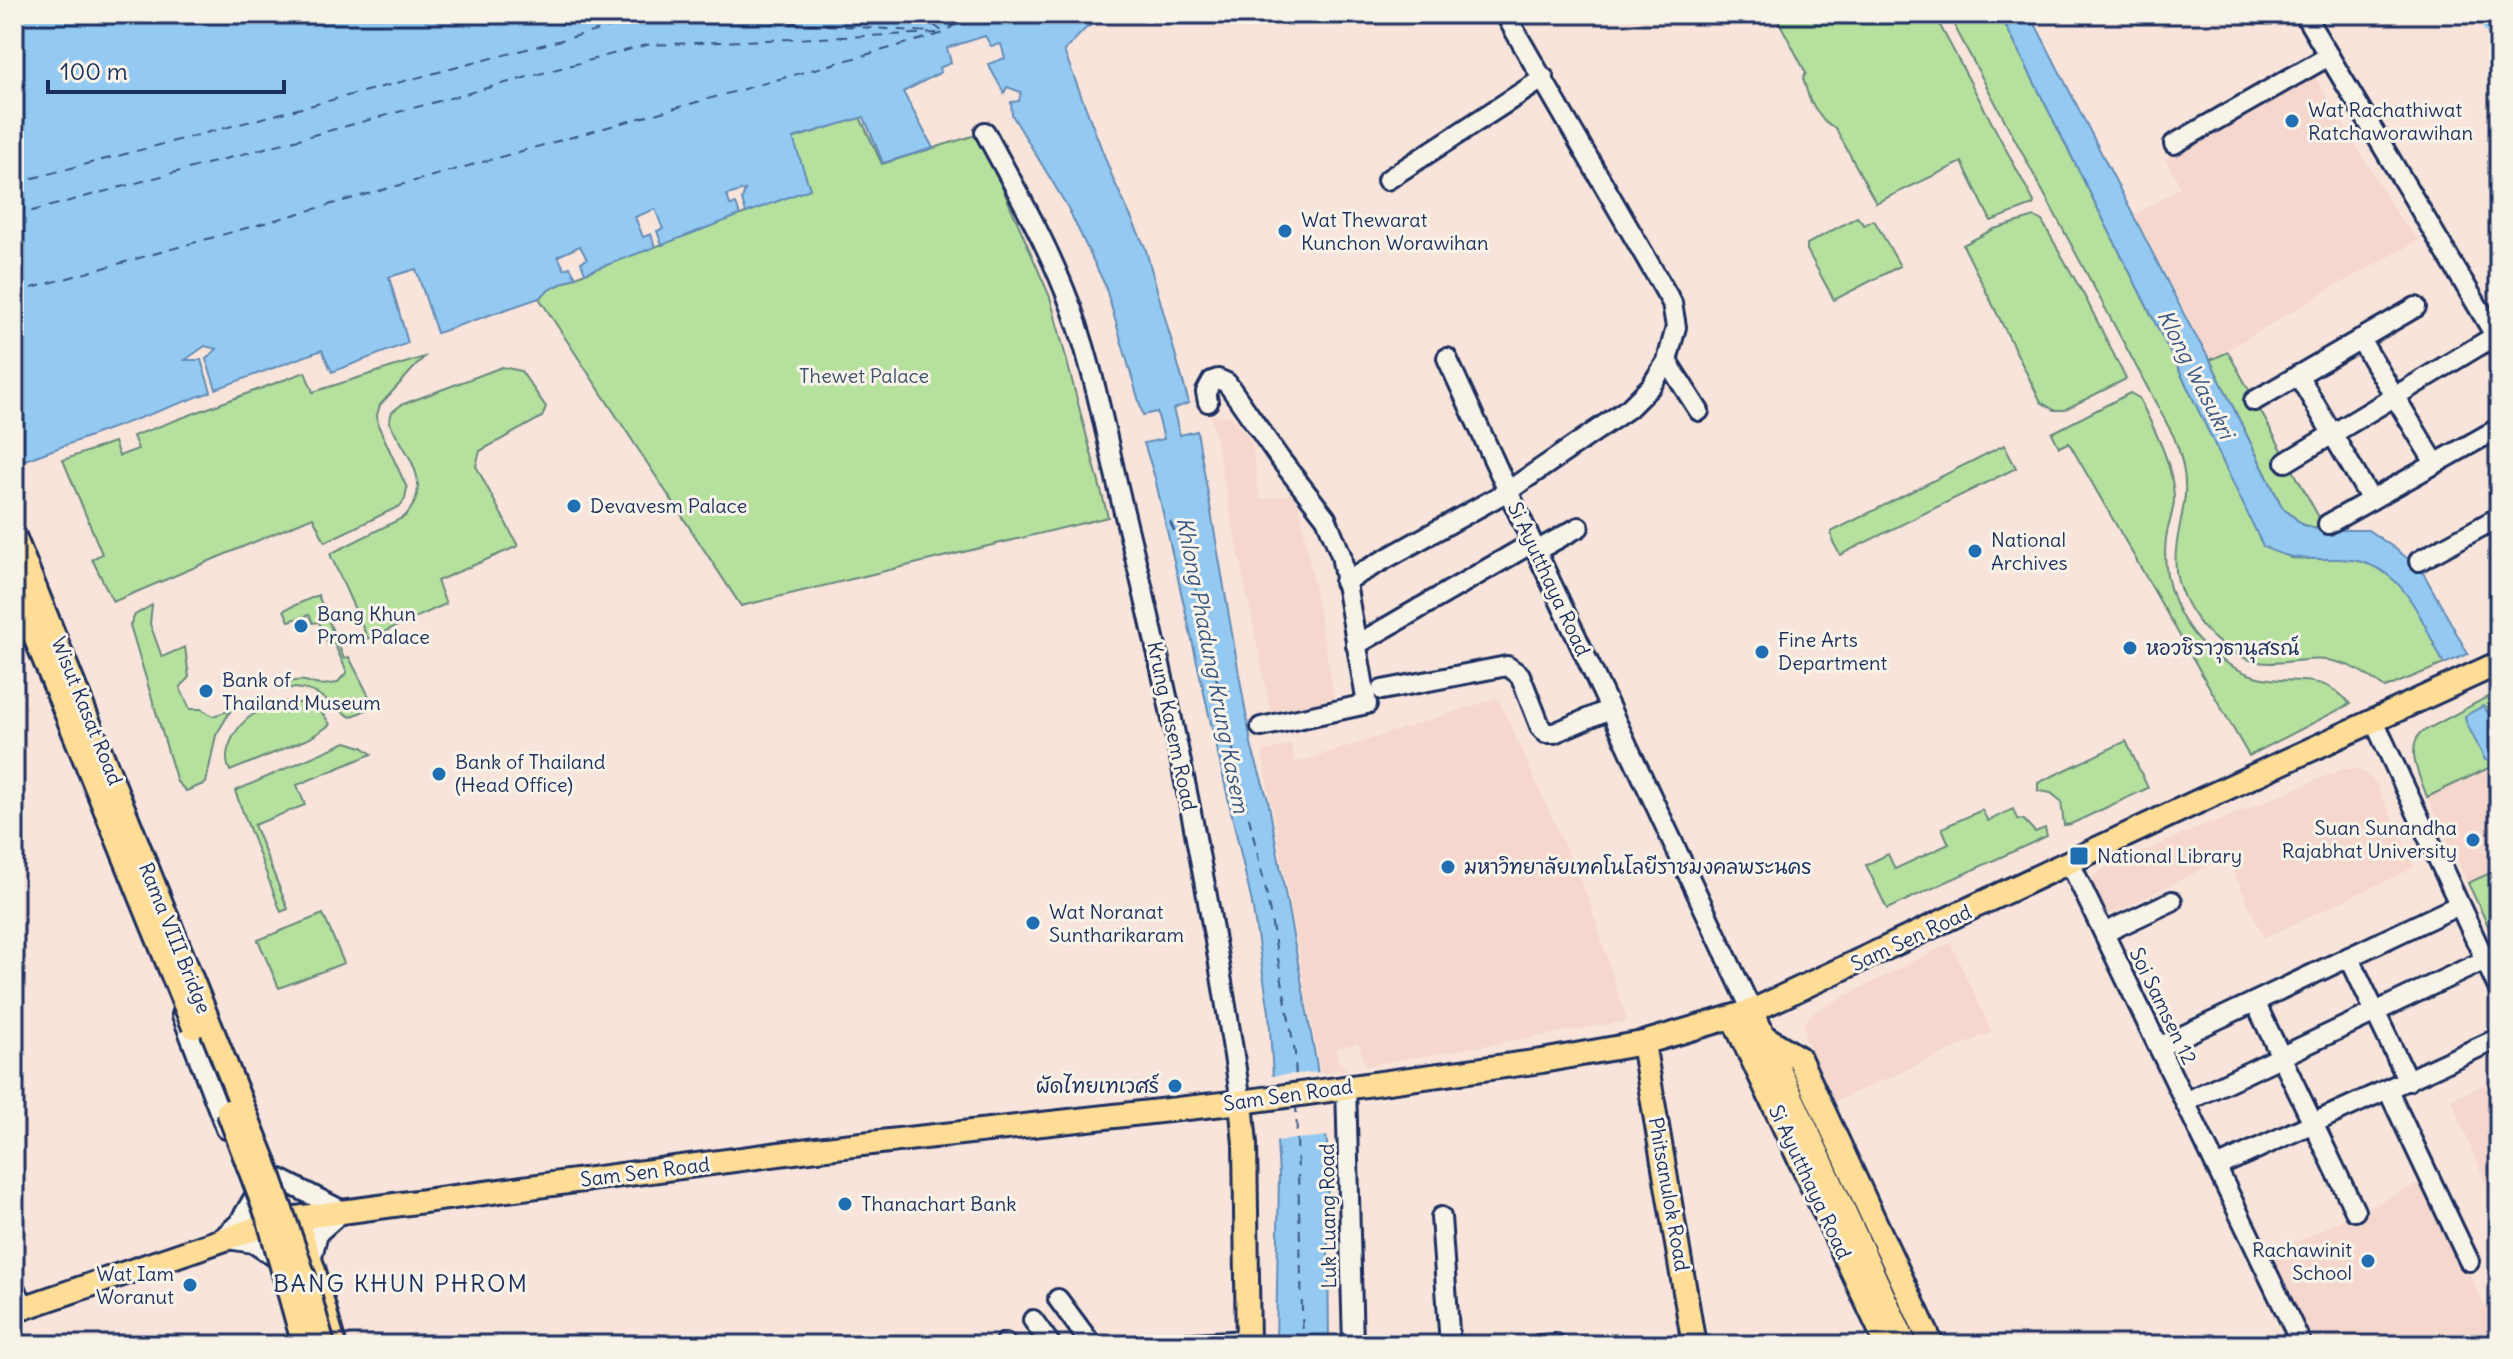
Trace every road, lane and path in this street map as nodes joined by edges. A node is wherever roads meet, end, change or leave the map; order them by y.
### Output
1 (1505, 14) edge
2 (2304, 14) edge
3 (2329, 56) junction
4 (1544, 78) junction
5 (985, 132) dead end
6 (2174, 144) dead end
7 (1387, 180) dead end
8 (2416, 307) dead end
9 (2360, 339) junction
10 (2497, 339) edge
11 (1447, 358) dead end
12 (1667, 361) junction
13 (2298, 375) junction
14 (2395, 398) junction
15 (2254, 401) dead end
16 (1208, 402) dead end
17 (1699, 411) dead end
18 (2499, 428) edge
19 (2334, 434) junction
20 (2286, 462) dead end
21 (2435, 463) junction
22 (1508, 491) junction
23 (2371, 500) junction
24 (2499, 517) edge
25 (2328, 524) dead end
26 (1579, 527) dead end
27 (14, 536) edge
28 (1534, 547) junction
29 (2419, 561) dead end
30 (1344, 582) junction
31 (14, 585) edge
32 (1356, 645) junction
33 (2499, 663) edge
34 (1382, 690) dead end
35 (1610, 709) junction
36 (2374, 721) junction
37 (1261, 727) dead end
38 (105, 753) junction
39 (81, 762) junction
40 (2070, 863) junction
41 (2172, 901) dead end
42 (2459, 905) junction
43 (2104, 933) junction
44 (2349, 957) junction
45 (2485, 960) junction
46 (2499, 990) edge
47 (2255, 1002) junction
48 (2375, 1012) junction
49 (1743, 1015) junction
50 (1765, 1037) junction
51 (2499, 1038) edge
52 (1643, 1043) junction
53 (2159, 1047) junction
54 (2281, 1057) junction
55 (2408, 1081) junction
56 (1338, 1087) junction
57 (2388, 1090) junction
58 (1250, 1101) junction
59 (2185, 1102) junction
60 (2313, 1124) junction
61 (2217, 1167) junction
62 (1818, 1178) junction
63 (280, 1179) junction
64 (253, 1199) junction
65 (343, 1211) junction
66 (2355, 1211) dead end
67 (1441, 1217) dead end
68 (296, 1218) junction
69 (263, 1225) junction
70 (221, 1239) junction
71 (2469, 1261) dead end
72 (275, 1262) junction
73 (312, 1263) junction
74 (1861, 1270) junction
75 (1904, 1286) junction
76 (1883, 1297) junction
77 (1058, 1299) dead end
78 (18, 1302) edge
79 (1033, 1320) dead end
80 (1248, 1342) edge
81 (1556, 1344) edge
82 (1889, 1344) edge
83 (301, 1345) edge
84 (323, 1345) edge
85 (334, 1345) edge
86 (1051, 1345) edge
87 (1092, 1345) edge
88 (1159, 1345) edge
89 (1353, 1345) edge
90 (1450, 1345) edge
91 (1539, 1345) edge
92 (1694, 1345) edge
93 (1932, 1345) edge
94 (2302, 1345) edge

1 - 4 street, Si Ayutthaya Road
2 - 3 street
3 - 6 street
3 - 10 street
4 - 7 street
4 - 12 street, Si Ayutthaya Road
5 - 58 street, Krung Kasem Road
8 - 9 street
9 - 13 street
9 - 14 street
10 - 14 street
11 - 22 street
12 - 17 street
12 - 22 street, Si Ayutthaya Road
13 - 15 street
13 - 19 street
14 - 19 street
14 - 21 street
16 - 30 street
18 - 21 street
19 - 20 street
19 - 23 street
21 - 23 street
22 - 28 street, Si Ayutthaya Road
22 - 30 street
23 - 25 street
24 - 29 street
26 - 28 street
27 - 84 main road, Rama VIII Bridge, bridge
28 - 32 street
28 - 35 street, Si Ayutthaya Road
30 - 32 street
31 - 83 main road, Rama VIII Bridge, bridge
32 - 37 street
33 - 36 main road, Sam Sen Road
34 - 35 street
35 - 49 street, Si Ayutthaya Road
36 - 40 main road, Sam Sen Road
36 - 42 street
38 - 39 street
38 - 39 street, Wisut Kasat Road
38 - 63 street, Wisut Kasat Road
39 - 64 street, Wisut Kasat Road
40 - 43 street, Soi Samsen 12
40 - 49 main road, Sam Sen Road
41 - 43 street
42 - 44 street
42 - 45 street
43 - 53 street, Soi Samsen 12
44 - 47 street
44 - 48 street
45 - 46 street
45 - 48 street
47 - 53 street
47 - 54 street
48 - 54 street
48 - 55 street
49 - 50 main road, Si Ayutthaya Road
49 - 52 main road, Sam Sen Road
49 - 62 main road, Si Ayutthaya Road
50 - 62 main road, Si Ayutthaya Road
50 - 75 main road, Si Ayutthaya Road
51 - 55 street
52 - 56 main road, Sam Sen Road
52 - 92 main road, Phitsanulok Road
53 - 59 street, Soi Samsen 12
54 - 59 street
54 - 60 street
55 - 57 street
56 - 58 main road, Sam Sen Road
56 - 89 street, Luk Luang Road
57 - 60 street
57 - 71 street
58 - 65 main road, Sam Sen Road
58 - 80 main road, Krung Kasem Road
59 - 61 street, Soi Samsen 12
60 - 61 street
60 - 66 street
61 - 94 street, Soi Samsen 12
62 - 74 main road, Si Ayutthaya Road
63 - 65 street
63 - 68 street, Wisut Kasat Road
64 - 69 street, Wisut Kasat Road
64 - 70 street
65 - 68 main road, Sam Sen Road
65 - 73 street
67 - 90 street
68 - 69 main road, Sam Sen Road
68 - 73 main road, Wisut Kasat Road
69 - 70 main road, Sam Sen Road
69 - 72 main road, Wisut Kasat Road
70 - 72 street
70 - 78 main road, Sam Sen Road
72 - 73 main road
72 - 83 main road, Wisut Kasat Road
73 - 85 main road, Wisut Kasat Road
74 - 76 main road, Si Ayutthaya Road
74 - 82 main road, Si Ayutthaya Road
75 - 76 main road
75 - 93 main road, Si Ayutthaya Road
76 - 82 main road, Si Ayutthaya Road
77 - 87 street
79 - 86 street
80 - 88 street
81 - 91 street

